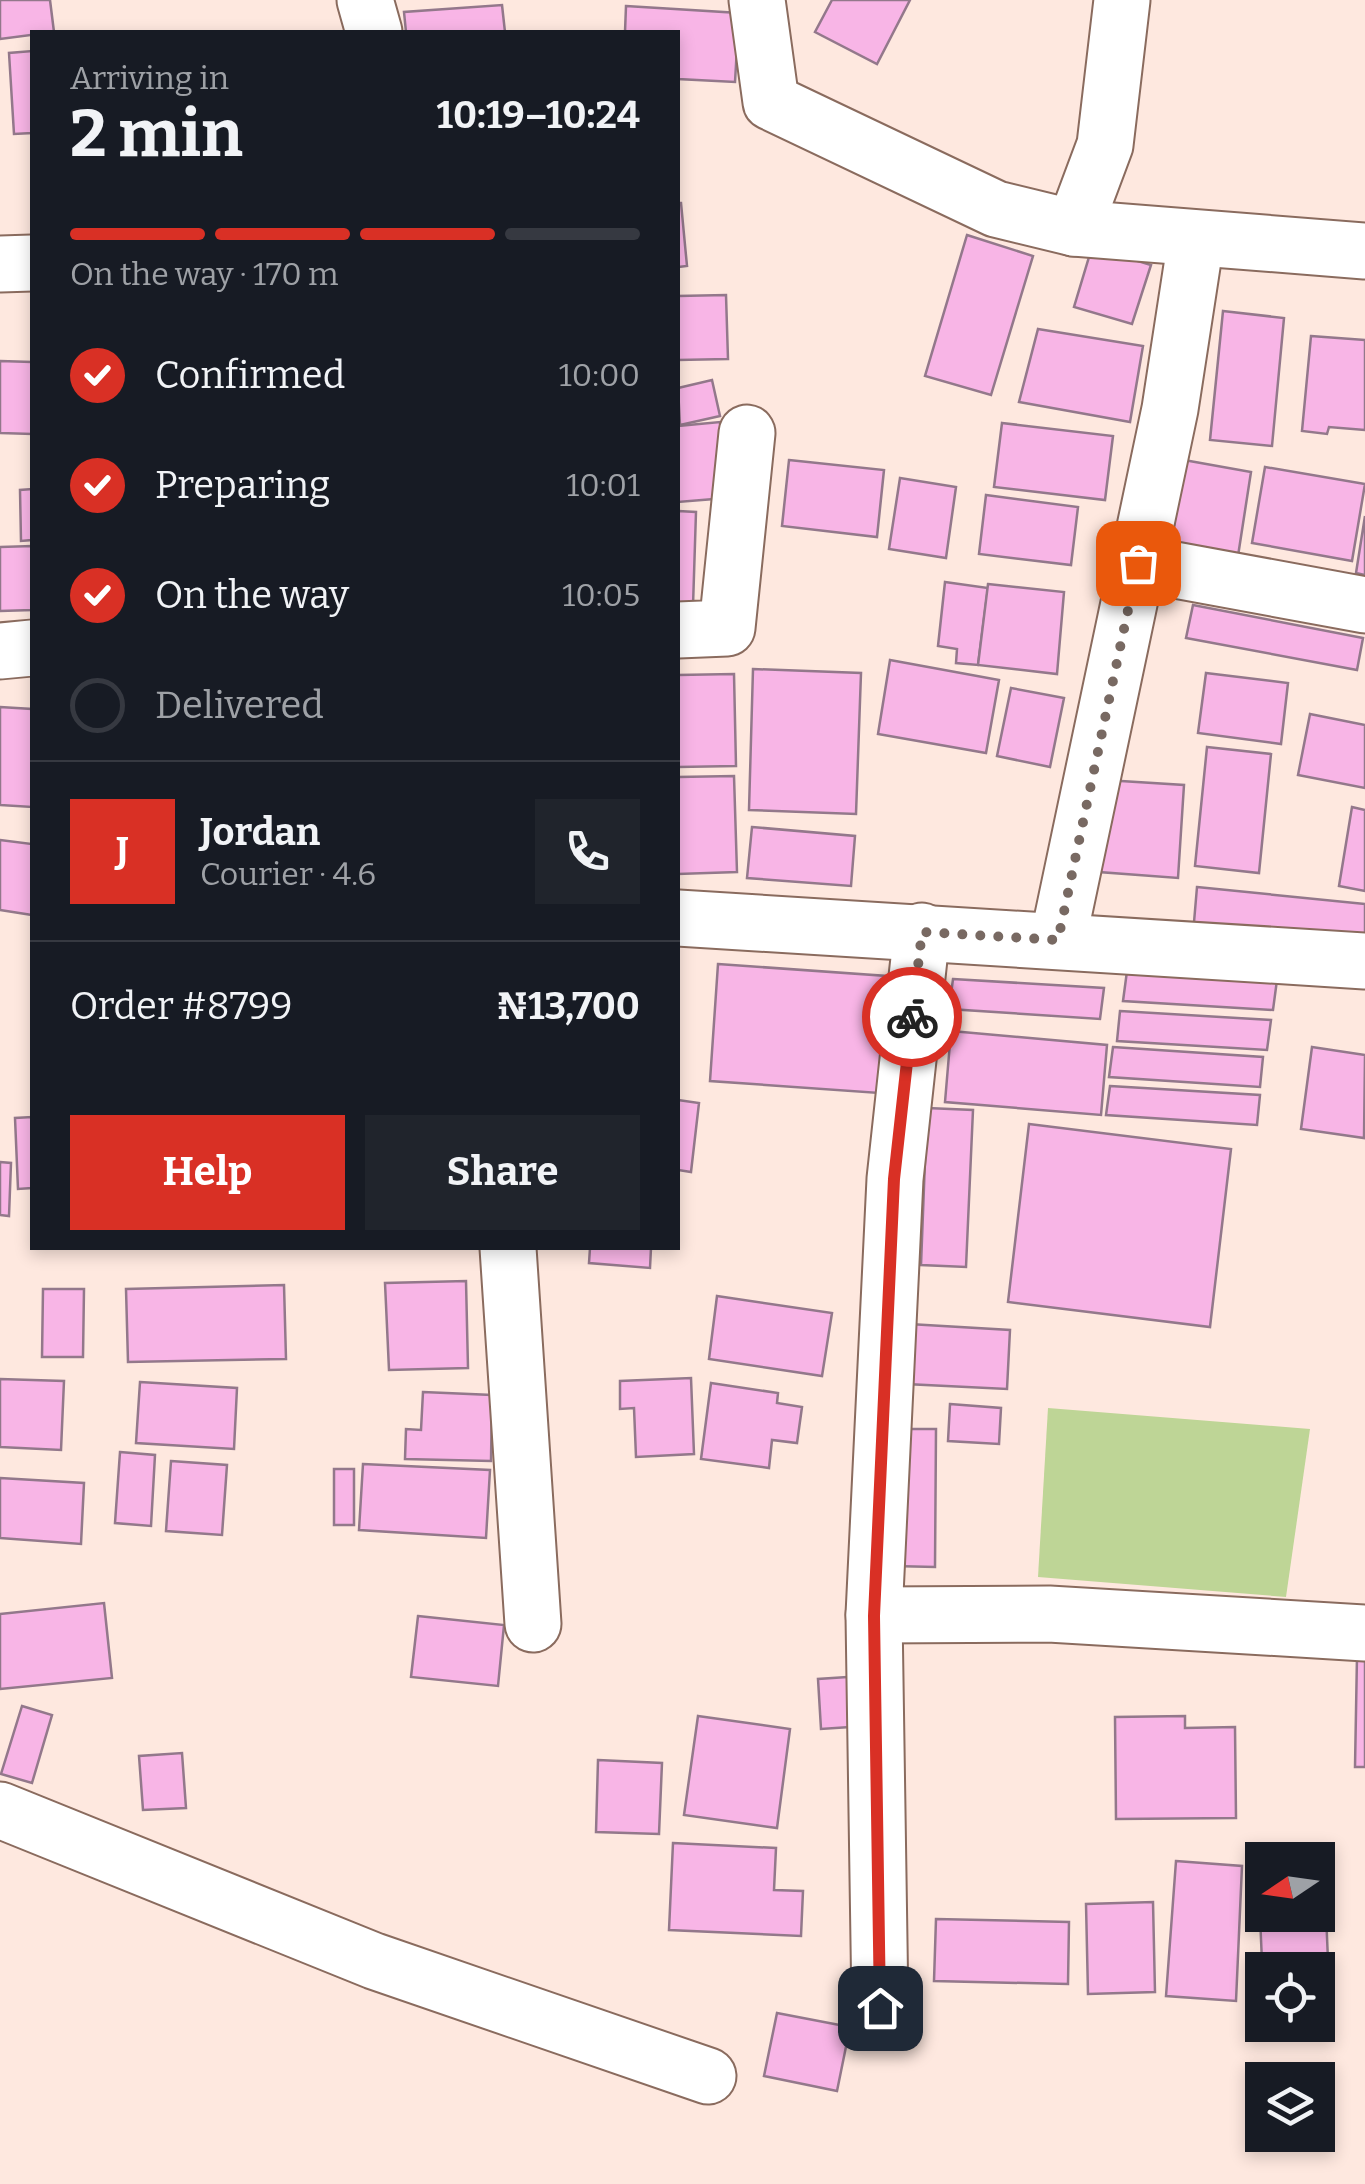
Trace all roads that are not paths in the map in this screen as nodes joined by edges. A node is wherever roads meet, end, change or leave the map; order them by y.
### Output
1 (365, 0) edge
2 (757, 0) edge
3 (1122, 0) edge
4 (373, 30) edge
5 (1074, 228) junction
6 (1196, 240) junction
7 (1365, 250) edge
8 (30, 263) edge
9 (0, 264) edge
10 (747, 433) dead end
11 (1138, 563) junction
12 (1365, 605) edge
13 (680, 630) edge
14 (30, 648) edge
15 (0, 652) edge
16 (680, 918) edge
17 (922, 932) junction
18 (1058, 940) junction
19 (1365, 961) edge
20 (508, 1250) edge
21 (874, 1616) junction
22 (533, 1624) dead end
23 (1365, 1633) edge
24 (0, 1810) edge
25 (880, 2008) dead end
26 (708, 2076) dead end

1 - 4 street
2 - 5 street
3 - 5 street
5 - 6 street
6 - 7 street
6 - 11 street
8 - 9 street
10 - 13 street
11 - 12 street
11 - 18 street
14 - 15 street
16 - 17 street
17 - 18 street
17 - 21 street
18 - 19 street
20 - 22 street
21 - 23 street
21 - 25 street
24 - 26 street

